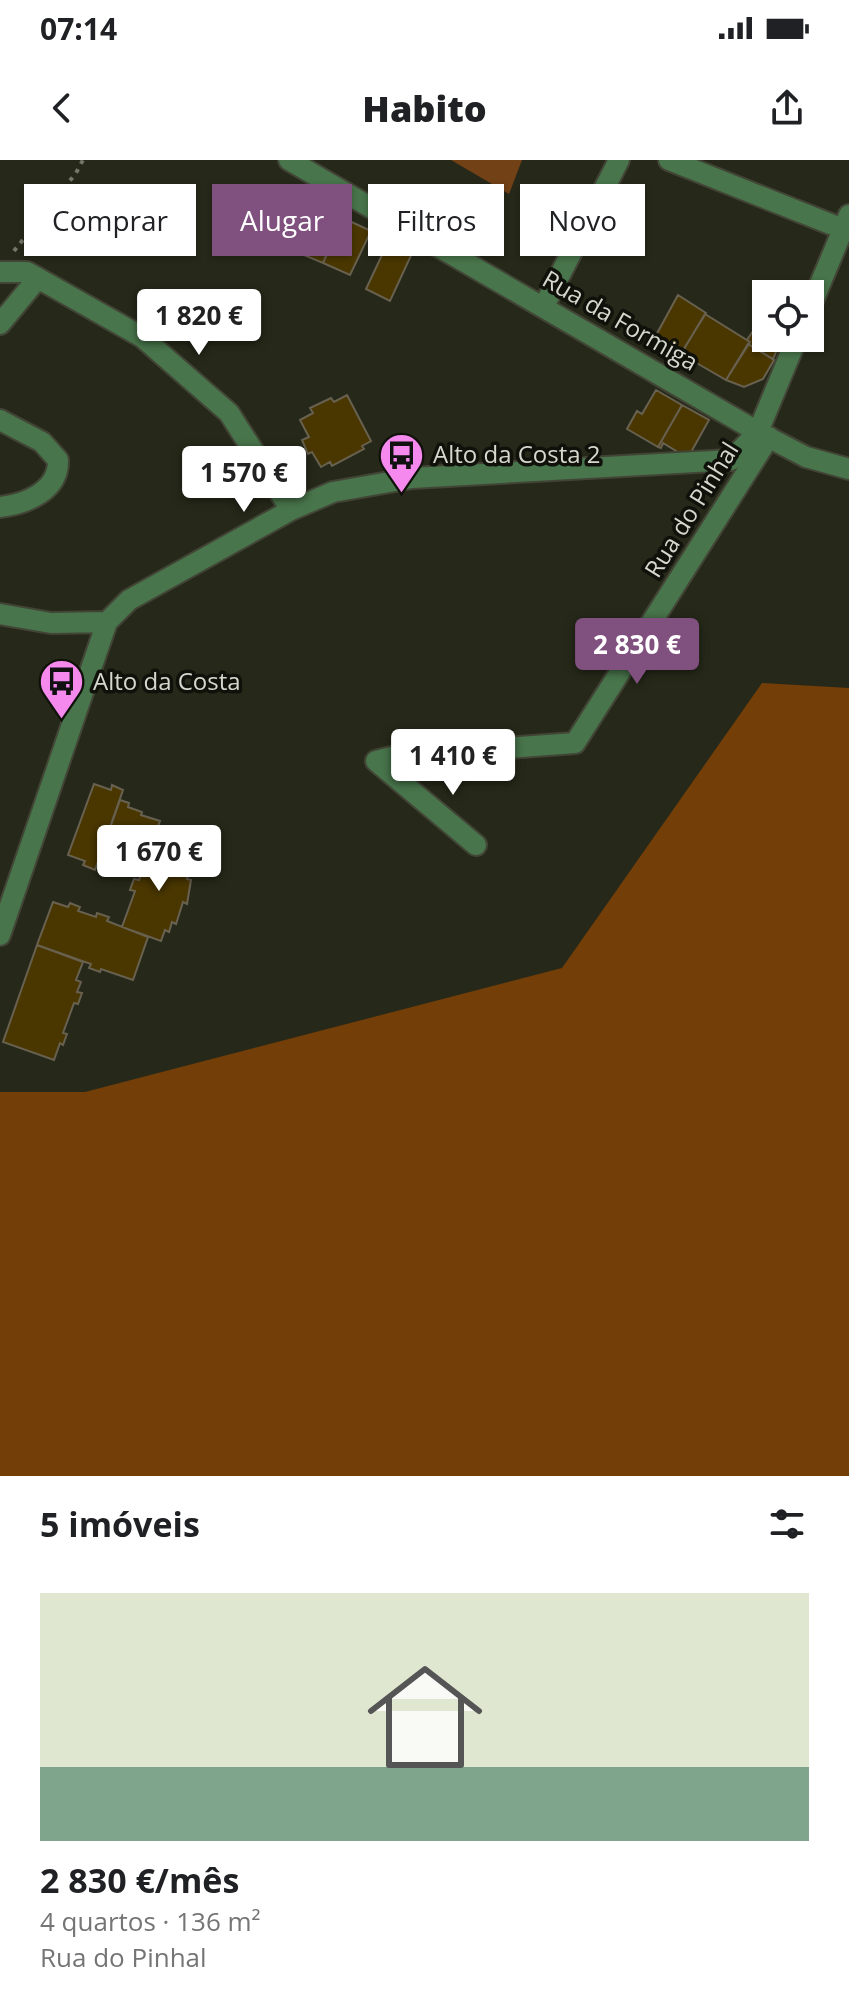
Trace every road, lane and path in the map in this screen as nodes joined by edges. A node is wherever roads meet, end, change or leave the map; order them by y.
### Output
1 (83, 160) edge
2 (289, 160) edge
3 (619, 160) edge
4 (669, 160) edge
5 (846, 222) edge
6 (5, 264) edge
7 (38, 278) junction
8 (822, 280) edge
9 (544, 306) junction
10 (0, 324) edge
11 (792, 352) edge
12 (0, 420) edge
13 (764, 434) junction
14 (849, 469) edge
15 (0, 507) edge
16 (291, 510) junction
17 (0, 614) edge
18 (107, 622) junction
19 (476, 845) dead end
20 (0, 935) edge

1 - 6 path
2 - 9 street, Rua da Formiga
3 - 9 street
4 - 5 street
5 - 8 street
6 - 7 street
7 - 10 street
7 - 16 street
9 - 13 street, Rua da Formiga
11 - 13 street
12 - 15 street
13 - 14 street, Rua da Formiga
13 - 16 street
13 - 19 street, Rua do Pinhal
16 - 18 street
17 - 18 street
18 - 20 street

